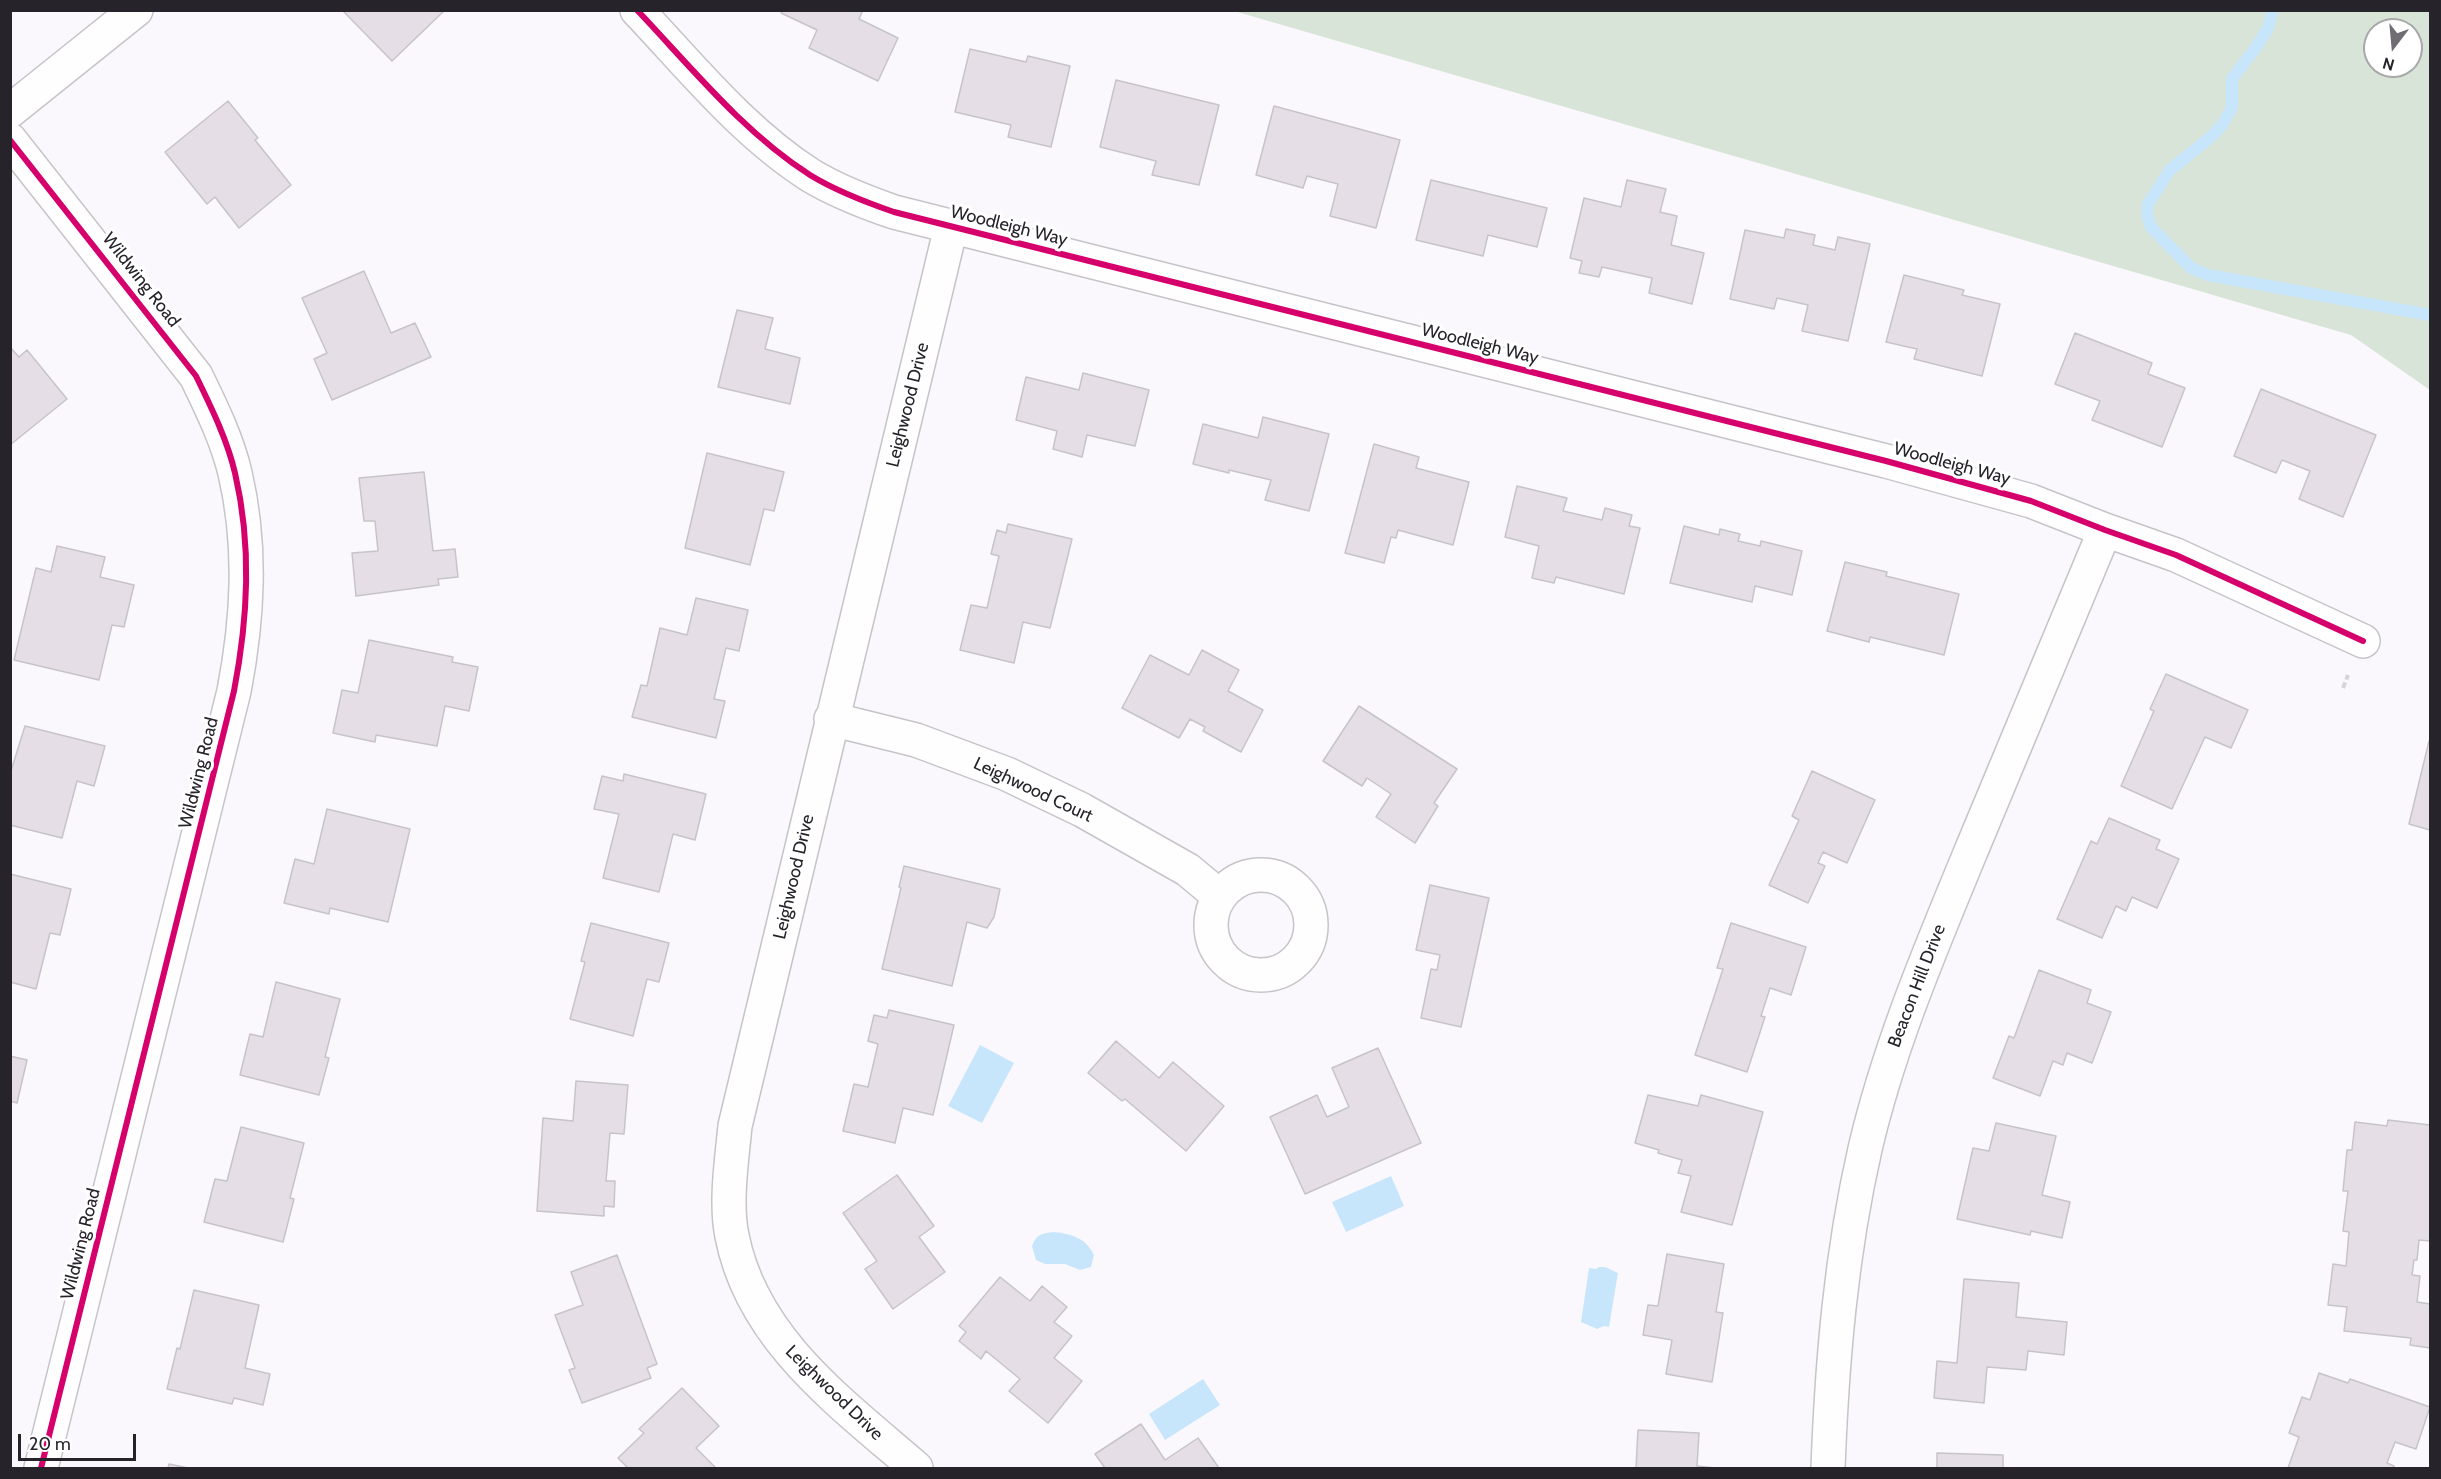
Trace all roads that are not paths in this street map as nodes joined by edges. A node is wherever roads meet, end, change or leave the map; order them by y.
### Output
1 (136, 10) edge
2 (637, 10) edge
3 (10, 111) edge
4 (10, 140) edge
5 (951, 227) junction
6 (2105, 530) junction
7 (2363, 640) dead end
8 (831, 720) junction
9 (1219, 896) dead end
10 (41, 1468) edge
11 (916, 1468) edge
12 (1828, 1468) edge

1 - 3 street
2 - 5 street, Woodleigh Way
4 - 10 street, Wildwing Road
5 - 6 street, Woodleigh Way
5 - 8 street, Leighwood Drive
6 - 7 street, Woodleigh Way
6 - 12 street, Beacon Hill Drive
8 - 9 street, Leighwood Court
8 - 11 street, Leighwood Drive

